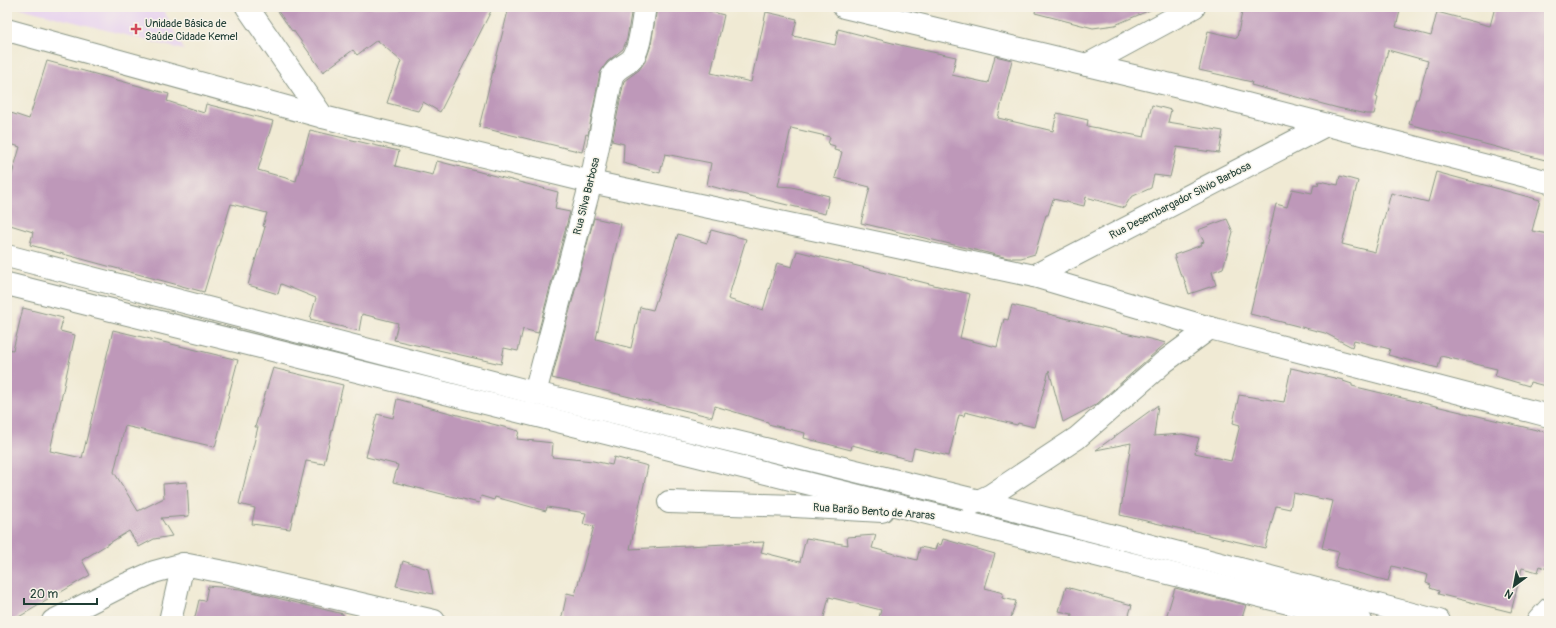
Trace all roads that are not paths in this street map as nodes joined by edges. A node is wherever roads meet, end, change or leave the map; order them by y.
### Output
1 (247, 7) edge
2 (644, 7) edge
3 (844, 7) edge
4 (1194, 7) edge
5 (7, 30) edge
6 (1087, 65) junction
7 (323, 117) junction
8 (1326, 125) junction
9 (591, 182) junction
10 (1549, 182) edge
11 (7, 256) edge
12 (1034, 276) junction
13 (7, 284) edge
14 (1210, 328) junction
15 (535, 393) junction
16 (1549, 416) edge
17 (979, 501) junction
18 (670, 502) dead end
19 (941, 515) junction
20 (183, 564) junction
21 (1549, 609) edge
22 (53, 621) edge
23 (170, 621) edge
24 (434, 621) edge
25 (1361, 621) edge
26 (1439, 621) edge
27 (1538, 621) edge

1 - 7 street
2 - 9 street, Rua Silva Barbosa
3 - 6 street
4 - 6 street
5 - 7 street
6 - 8 street
7 - 9 street
8 - 10 street
8 - 12 street, Rua Desembargador Silvio Barbosa
9 - 12 street
9 - 15 street, Rua Silva Barbosa
11 - 15 street
12 - 14 street
13 - 19 street
14 - 16 street
14 - 17 street, Rua Barão Bento de Araras
15 - 17 street
17 - 19 street, Rua Barão Bento de Araras
17 - 26 street
18 - 19 street, Rua Barão Bento de Araras
19 - 25 street
20 - 22 street
20 - 23 street
20 - 24 street
21 - 27 street

